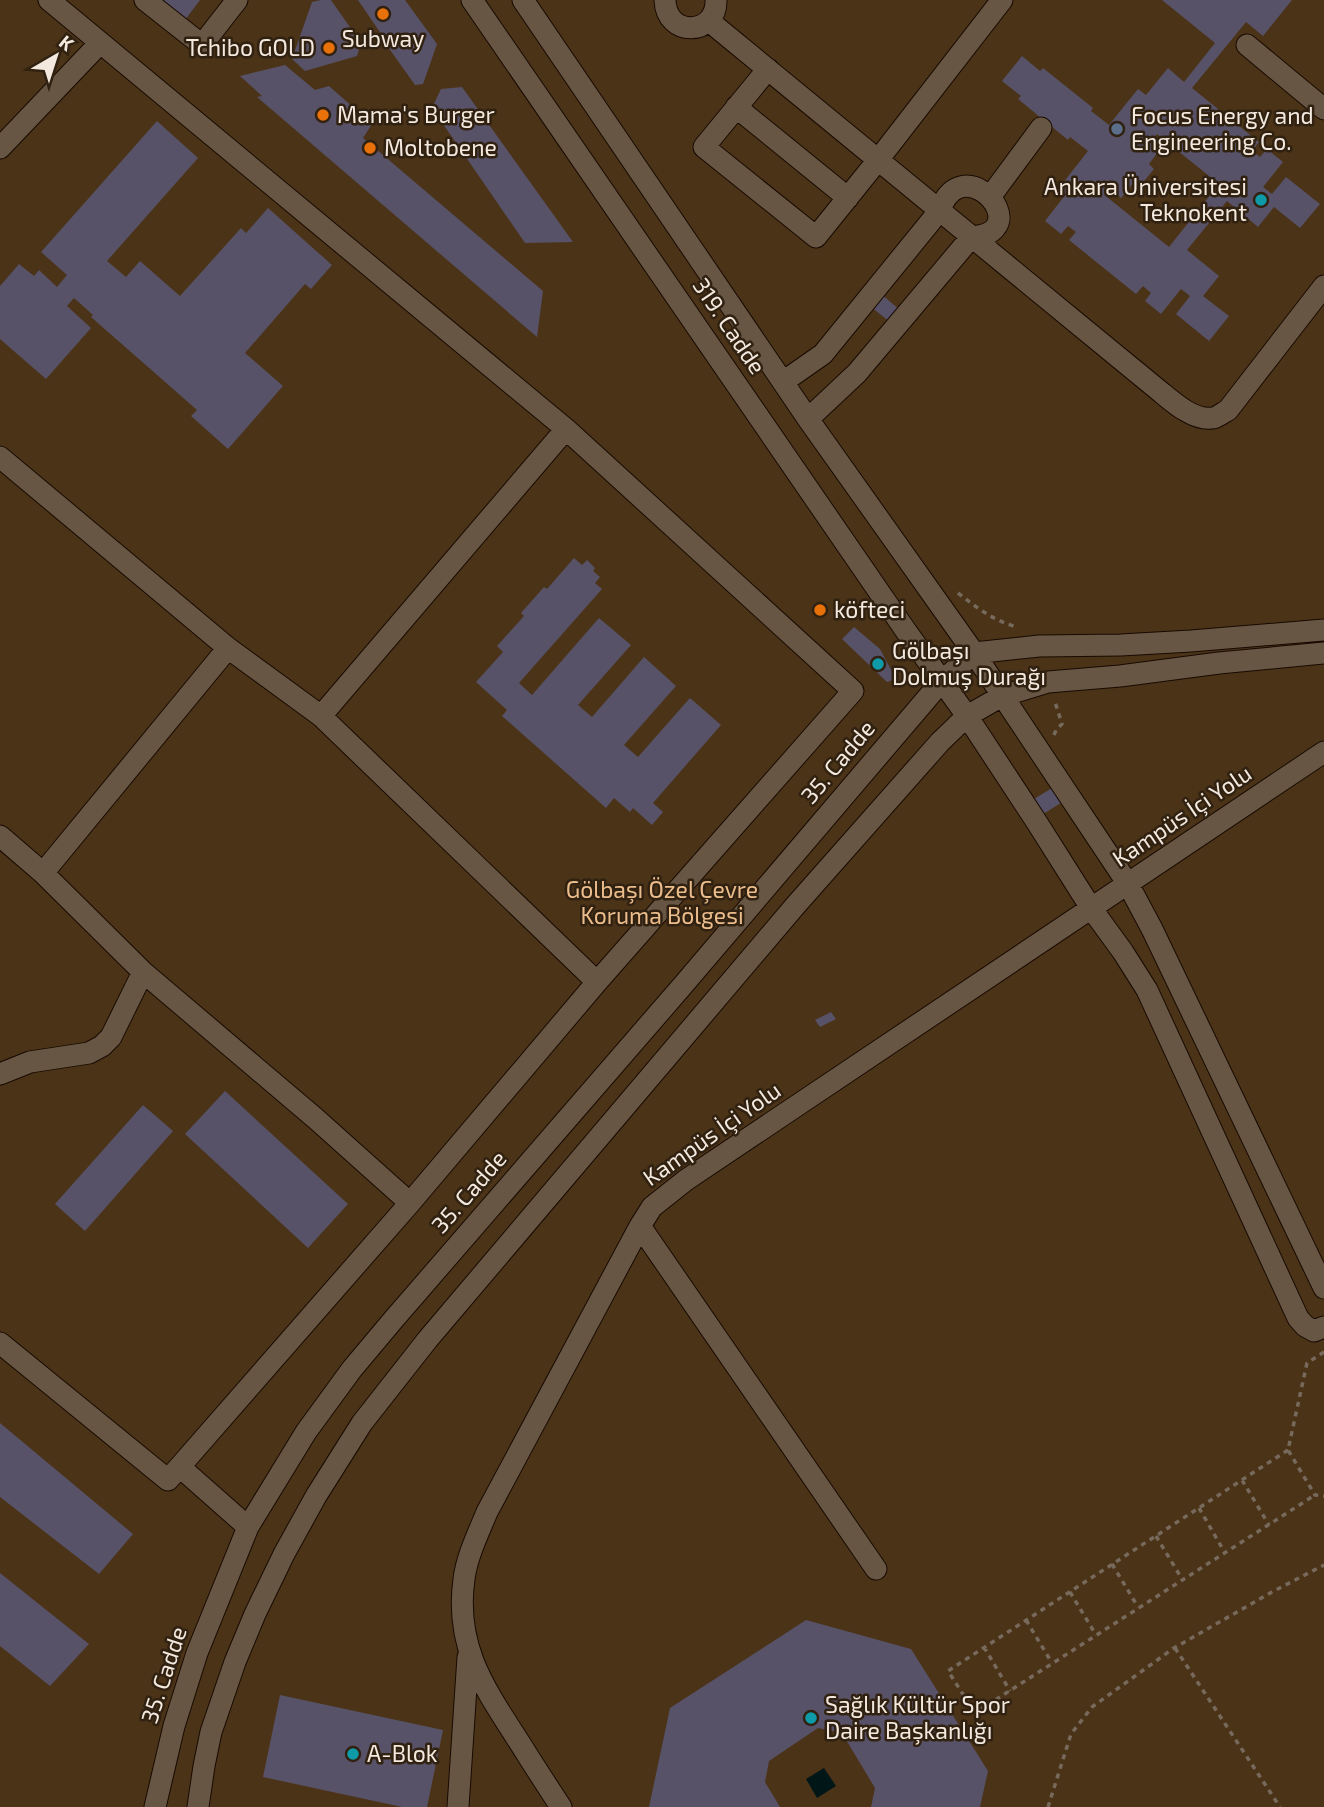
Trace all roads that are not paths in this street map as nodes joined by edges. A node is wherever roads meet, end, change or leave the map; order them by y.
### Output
1 (49, 0) edge
2 (145, 0) edge
3 (237, 0) edge
4 (472, 0) edge
5 (523, 0) edge
6 (665, 0) edge
7 (716, 0) edge
8 (1002, 0) edge
9 (709, 21) junction
10 (100, 43) junction
11 (1247, 44) dead end
12 (768, 69) junction
13 (736, 107) junction
14 (1324, 109) edge
15 (1041, 128) dead end
16 (0, 148) edge
17 (878, 160) junction
18 (990, 197) junction
19 (848, 198) junction
20 (940, 210) junction
21 (972, 237) junction
22 (1324, 286) edge
23 (783, 382) junction
24 (808, 419) junction
25 (566, 429) junction
26 (2, 463) edge
27 (1324, 629) edge
28 (228, 648) junction
29 (974, 653) junction
30 (1324, 653) edge
31 (942, 682) junction
32 (1002, 695) junction
33 (321, 716) junction
34 (967, 716) junction
35 (1324, 752) edge
36 (0, 836) edge
37 (43, 873) junction
38 (1128, 884) junction
39 (1091, 908) junction
40 (144, 972) junction
41 (597, 982) junction
42 (0, 1074) edge
43 (411, 1203) junction
44 (640, 1226) junction
45 (1324, 1287) edge
46 (1324, 1327) edge
47 (0, 1343) edge
48 (180, 1467) junction
49 (248, 1527) junction
50 (876, 1569) dead end
51 (469, 1648) junction
52 (155, 1807) edge
53 (198, 1807) edge
54 (458, 1807) edge
55 (561, 1807) edge

1 - 10 street
2 - 3 street
4 - 31 street, 319. Cadde
5 - 23 street, 319. Cadde
6 - 9 street
7 - 9 street
8 - 17 street
9 - 12 street
10 - 16 street
10 - 25 street
11 - 14 street
12 - 13 street
12 - 17 street
13 - 19 street
13 - 19 street
15 - 18 street
17 - 19 street
17 - 20 street
18 - 20 street
18 - 21 street
20 - 21 street
20 - 23 street
21 - 22 street
21 - 24 street
23 - 24 street, 319. Cadde
24 - 29 street, 319. Cadde
25 - 33 street
25 - 41 street
26 - 28 street
27 - 29 street
28 - 33 street
28 - 37 street
29 - 31 street, 35. Cadde
29 - 32 street, 319. Cadde
30 - 32 street
31 - 34 street, 319. Cadde
31 - 49 street, 35. Cadde
32 - 34 street
32 - 38 street, 319. Cadde
33 - 41 street
34 - 39 street, 319. Cadde
34 - 53 street
35 - 38 street, Kampüs İçi Yolu
36 - 37 street
37 - 40 street
38 - 39 street, Kampüs İçi Yolu
38 - 45 street, 319. Cadde
39 - 44 street, Kampüs İçi Yolu
39 - 46 street, 319. Cadde
40 - 42 street
40 - 43 street
41 - 43 street
43 - 48 street
44 - 50 street
44 - 51 street, Kampüs İçi Yolu
47 - 48 street
48 - 49 street
49 - 52 street, 35. Cadde
51 - 54 street
51 - 55 street, Kampüs İçi Yolu

